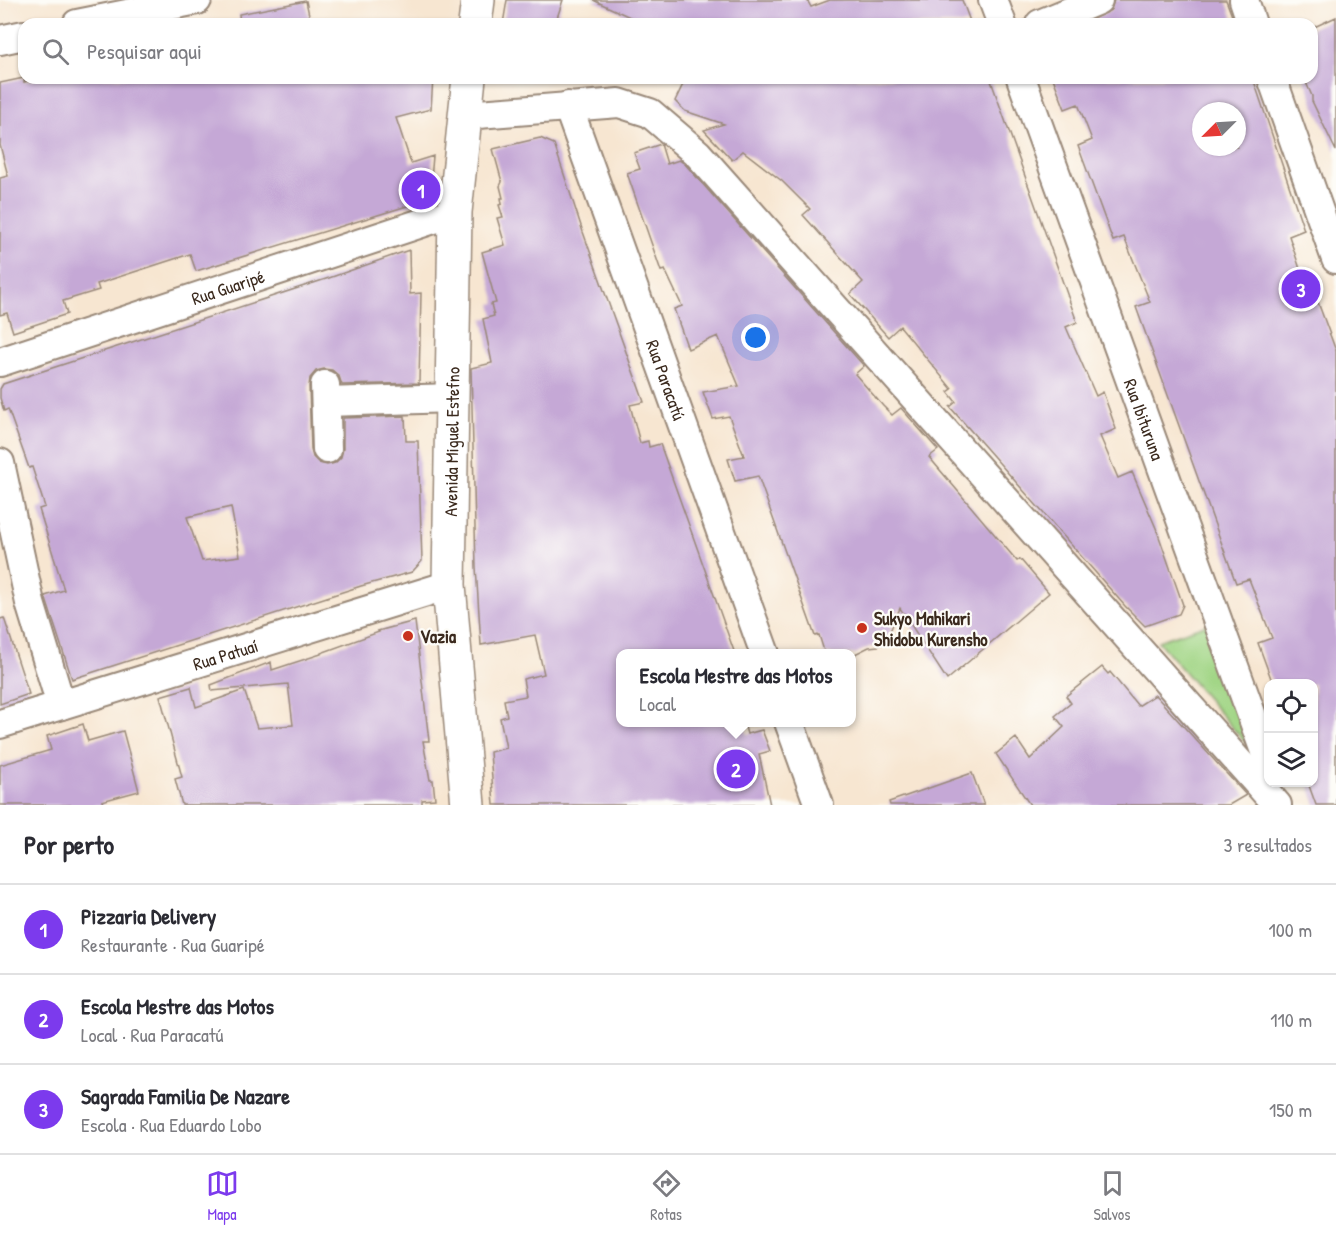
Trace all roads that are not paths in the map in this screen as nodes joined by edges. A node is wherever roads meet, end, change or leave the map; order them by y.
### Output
1 (196, 0) edge
2 (477, 0) edge
3 (993, 0) edge
4 (1098, 0) edge
5 (1244, 0) edge
6 (108, 18) edge
7 (476, 18) edge
8 (1000, 18) edge
9 (1054, 18) edge
10 (1250, 18) edge
11 (18, 36) edge
12 (0, 40) edge
13 (468, 84) edge
14 (1024, 84) edge
15 (1274, 84) edge
16 (568, 106) junction
17 (465, 115) junction
18 (455, 212) junction
19 (1336, 259) edge
20 (0, 362) edge
21 (453, 398) junction
22 (327, 449) dead end
23 (0, 462) edge
24 (449, 585) junction
25 (763, 649) edge
26 (61, 705) junction
27 (0, 724) edge
28 (790, 727) edge
29 (1264, 746) edge
30 (1279, 787) edge
31 (468, 805) edge
32 (819, 805) edge
33 (1277, 805) edge
34 (1286, 805) edge

1 - 6 street
2 - 7 street
3 - 8 street
4 - 9 street
5 - 10 street
11 - 12 street
13 - 17 street, Avenida Miguel Estefno
14 - 29 street, Rua Ibituruna
15 - 19 street
16 - 17 street
16 - 25 street, Rua Paracatú
16 - 33 street
17 - 18 street, Avenida Miguel Estefno
18 - 20 street, Rua Guaripé
18 - 21 street, Avenida Miguel Estefno
21 - 22 street
21 - 24 street, Avenida Miguel Estefno
23 - 26 street
24 - 26 street, Rua Patuaí
24 - 31 street, Avenida Miguel Estefno
26 - 27 street, Rua Patuaí
28 - 32 street
30 - 34 street

